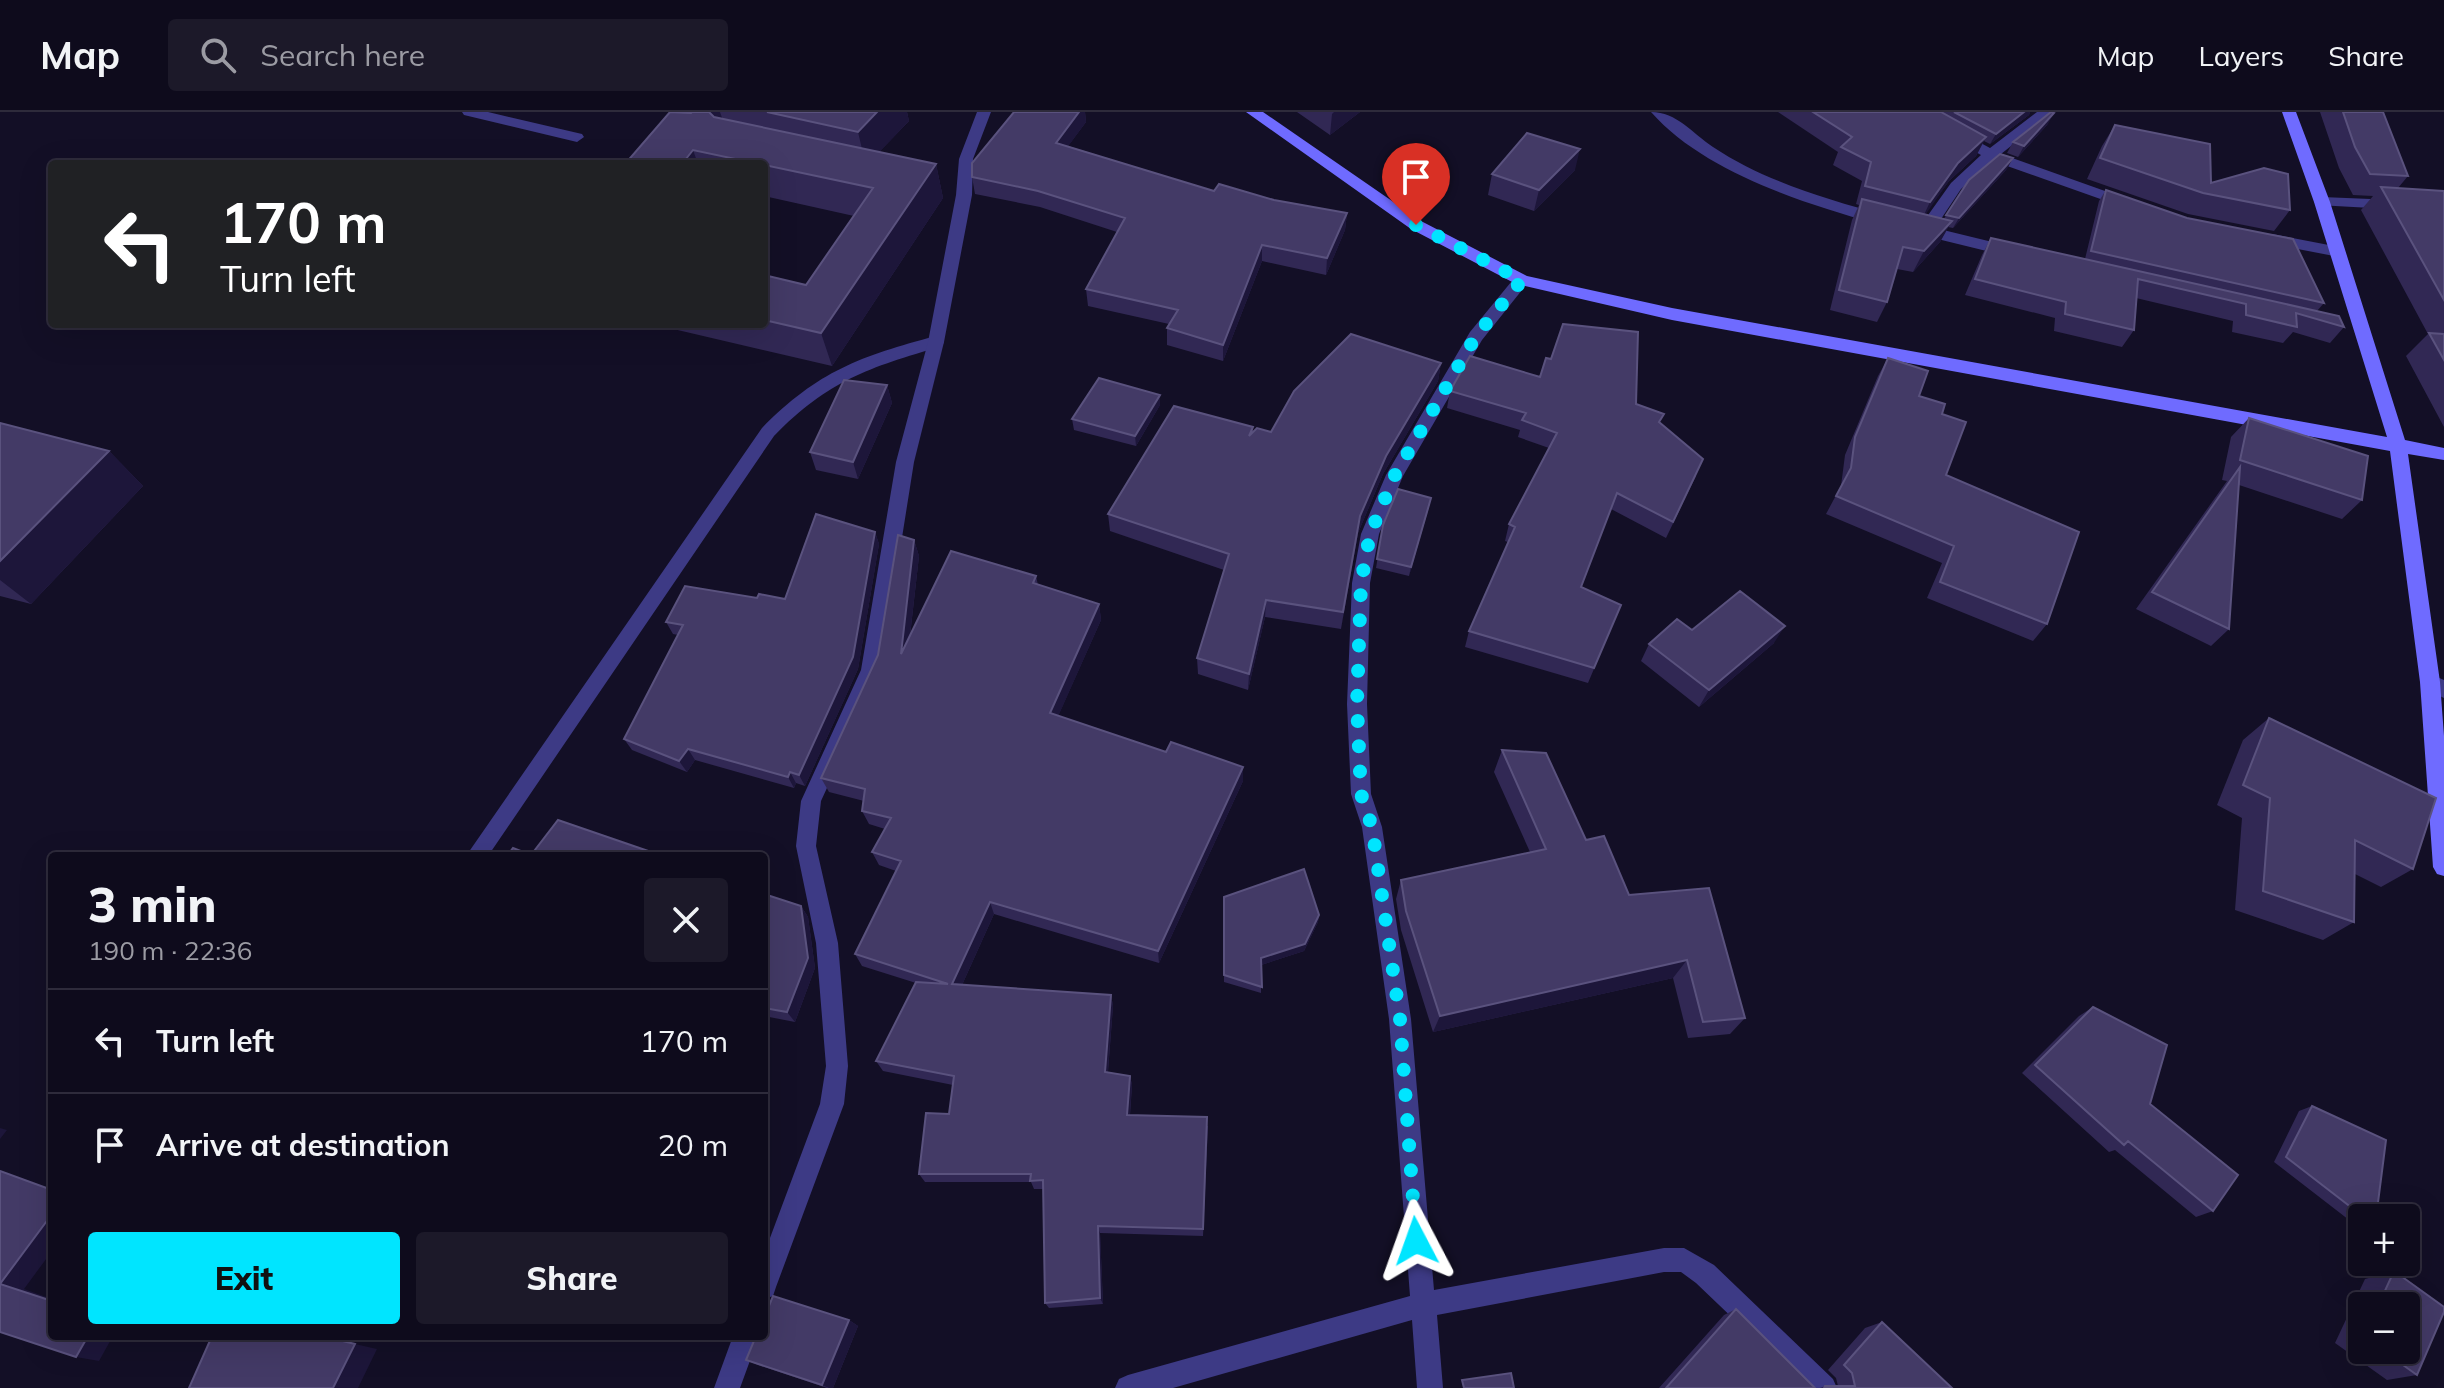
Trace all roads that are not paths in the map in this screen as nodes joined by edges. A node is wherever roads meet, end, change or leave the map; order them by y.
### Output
1 (469, 112) edge
2 (984, 112) edge
3 (1256, 112) edge
4 (1658, 112) edge
5 (1912, 112) edge
6 (2047, 112) edge
7 (2289, 112) edge
8 (577, 137) dead end
9 (1991, 155) junction
10 (2322, 202) junction
11 (2444, 207) edge
12 (2139, 208) edge
13 (1925, 231) junction
14 (2259, 236) edge
15 (2334, 251) junction
16 (2031, 257) edge
17 (1522, 280) junction
18 (936, 342) junction
19 (2398, 446) junction
20 (2444, 454) edge
21 (2437, 686) edge
22 (479, 852) edge
23 (2444, 867) edge
24 (768, 1276) edge
25 (1421, 1305) junction
26 (745, 1340) edge
27 (727, 1388) edge
28 (1128, 1388) edge
29 (1430, 1388) edge
30 (1824, 1388) edge

1 - 8 street
2 - 18 street
3 - 17 street
4 - 13 street
5 - 9 street
6 - 9 street
7 - 10 street
9 - 12 street
9 - 13 street
10 - 11 street
10 - 15 street
13 - 16 street
14 - 15 street
15 - 19 street
17 - 19 street
17 - 25 street
18 - 22 street
18 - 24 street
19 - 20 street
19 - 21 street
21 - 23 street
25 - 28 street
25 - 29 street
25 - 30 street
26 - 27 street

